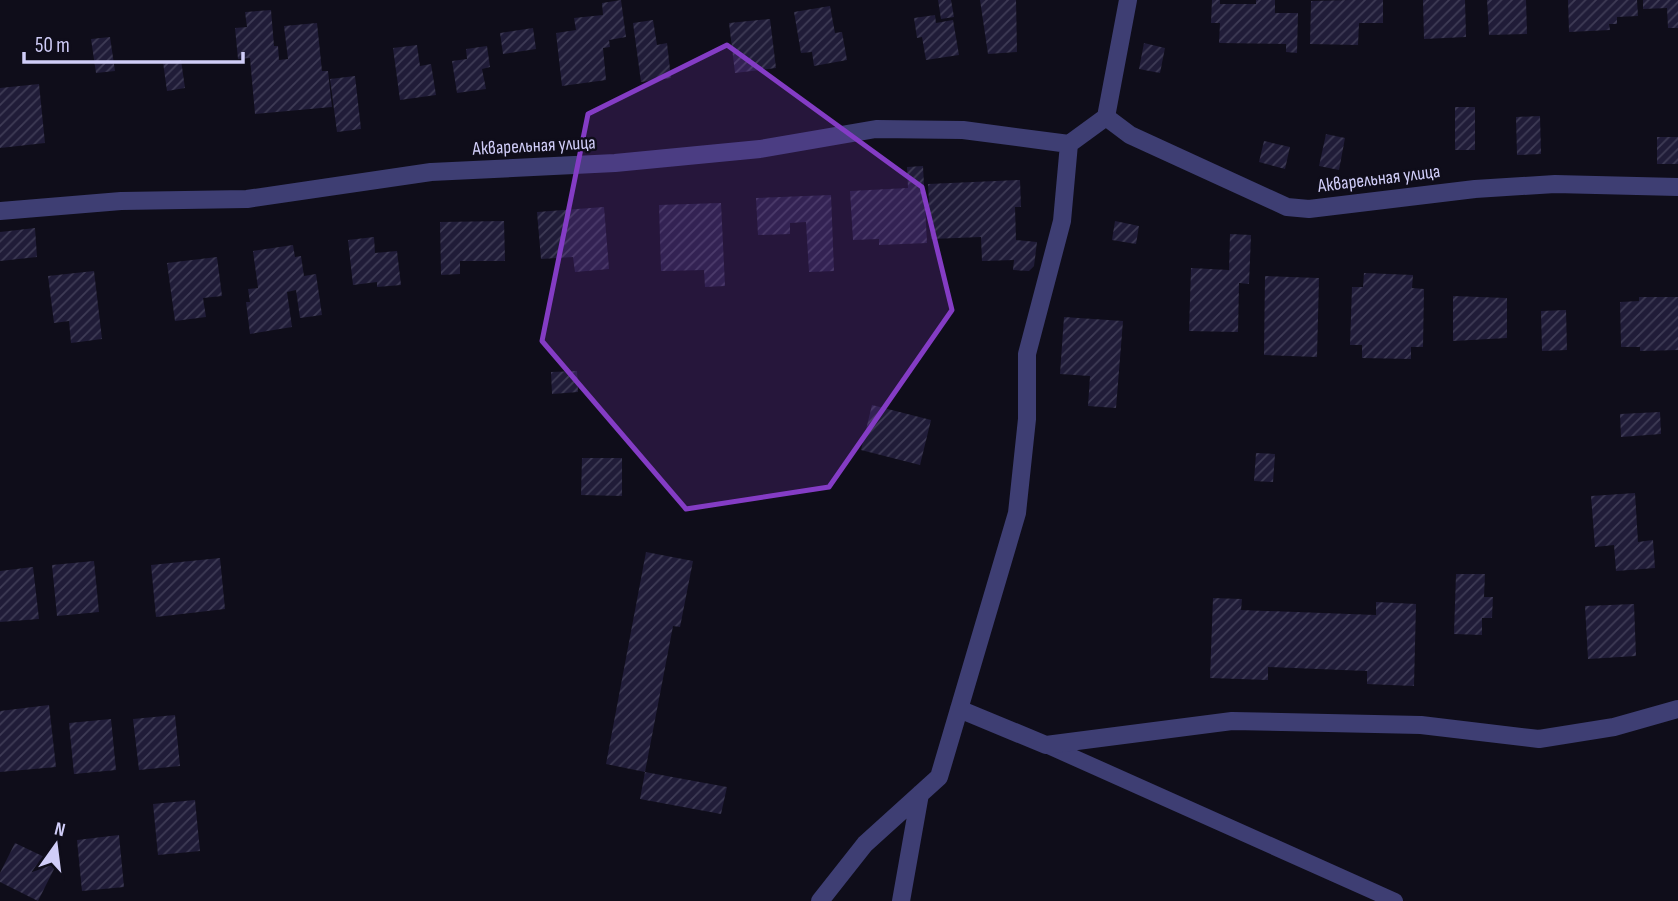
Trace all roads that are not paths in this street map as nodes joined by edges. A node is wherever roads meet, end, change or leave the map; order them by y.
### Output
1 (1128, 0) edge
2 (1106, 117) junction
3 (1069, 144) junction
4 (1678, 187) edge
5 (0, 211) edge
6 (959, 709) junction
7 (1678, 709) edge
8 (1046, 745) junction
9 (920, 794) junction
10 (820, 901) edge
11 (901, 901) edge
12 (1395, 901) edge

1 - 2 street
2 - 3 street
2 - 4 street, Акварельная улица
3 - 5 street, Акварельная улица
3 - 6 street
6 - 8 street
6 - 9 street
7 - 8 street
8 - 12 lane
9 - 10 street
9 - 11 street

